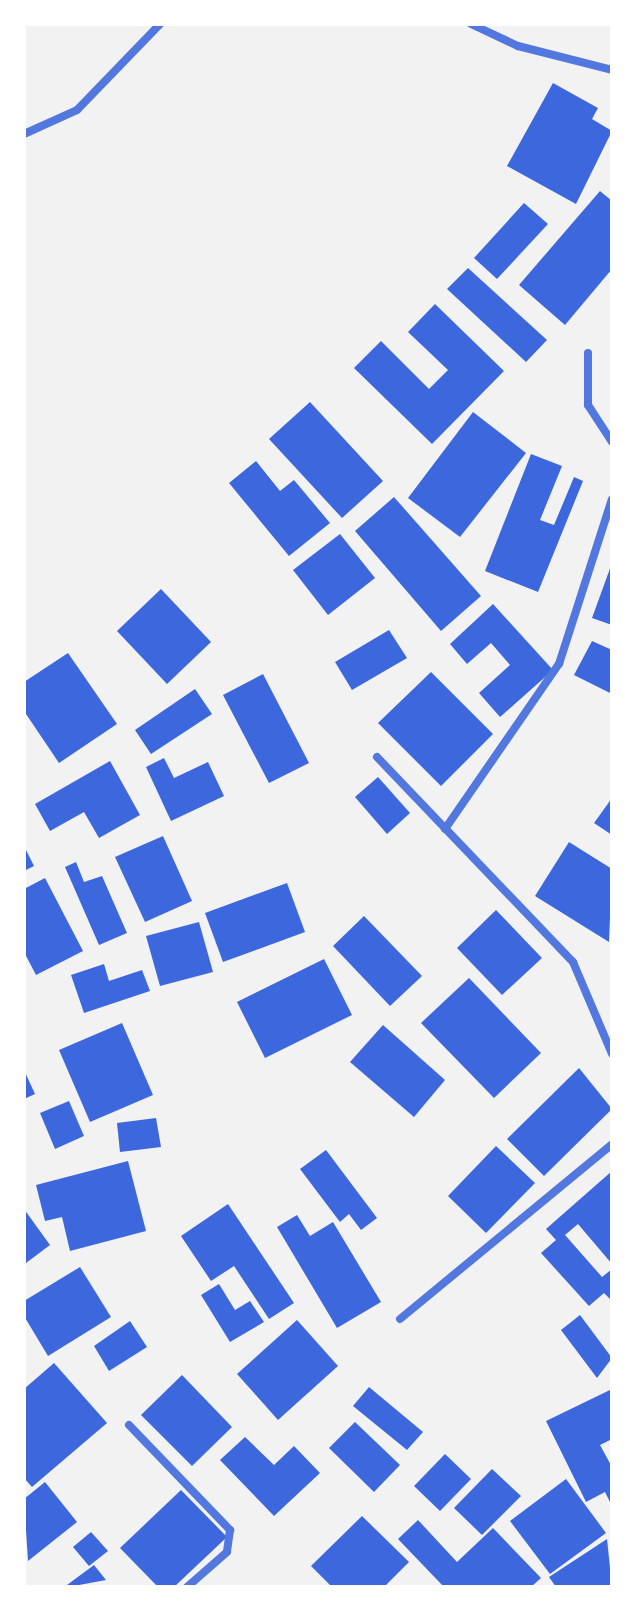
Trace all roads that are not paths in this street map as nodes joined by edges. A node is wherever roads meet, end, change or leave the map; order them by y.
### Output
1 (160, 24) edge
2 (471, 24) edge
3 (612, 70) edge
4 (24, 134) edge
5 (588, 353) dead end
6 (612, 442) edge
7 (612, 499) edge
8 (377, 757) dead end
9 (445, 829) junction
10 (612, 1054) edge
11 (612, 1144) edge
12 (400, 1319) dead end
13 (129, 1425) dead end
14 (187, 1587) edge

1 - 4 street
2 - 3 street
5 - 6 street
7 - 9 street
8 - 9 street
9 - 10 street
11 - 12 street
13 - 14 street

